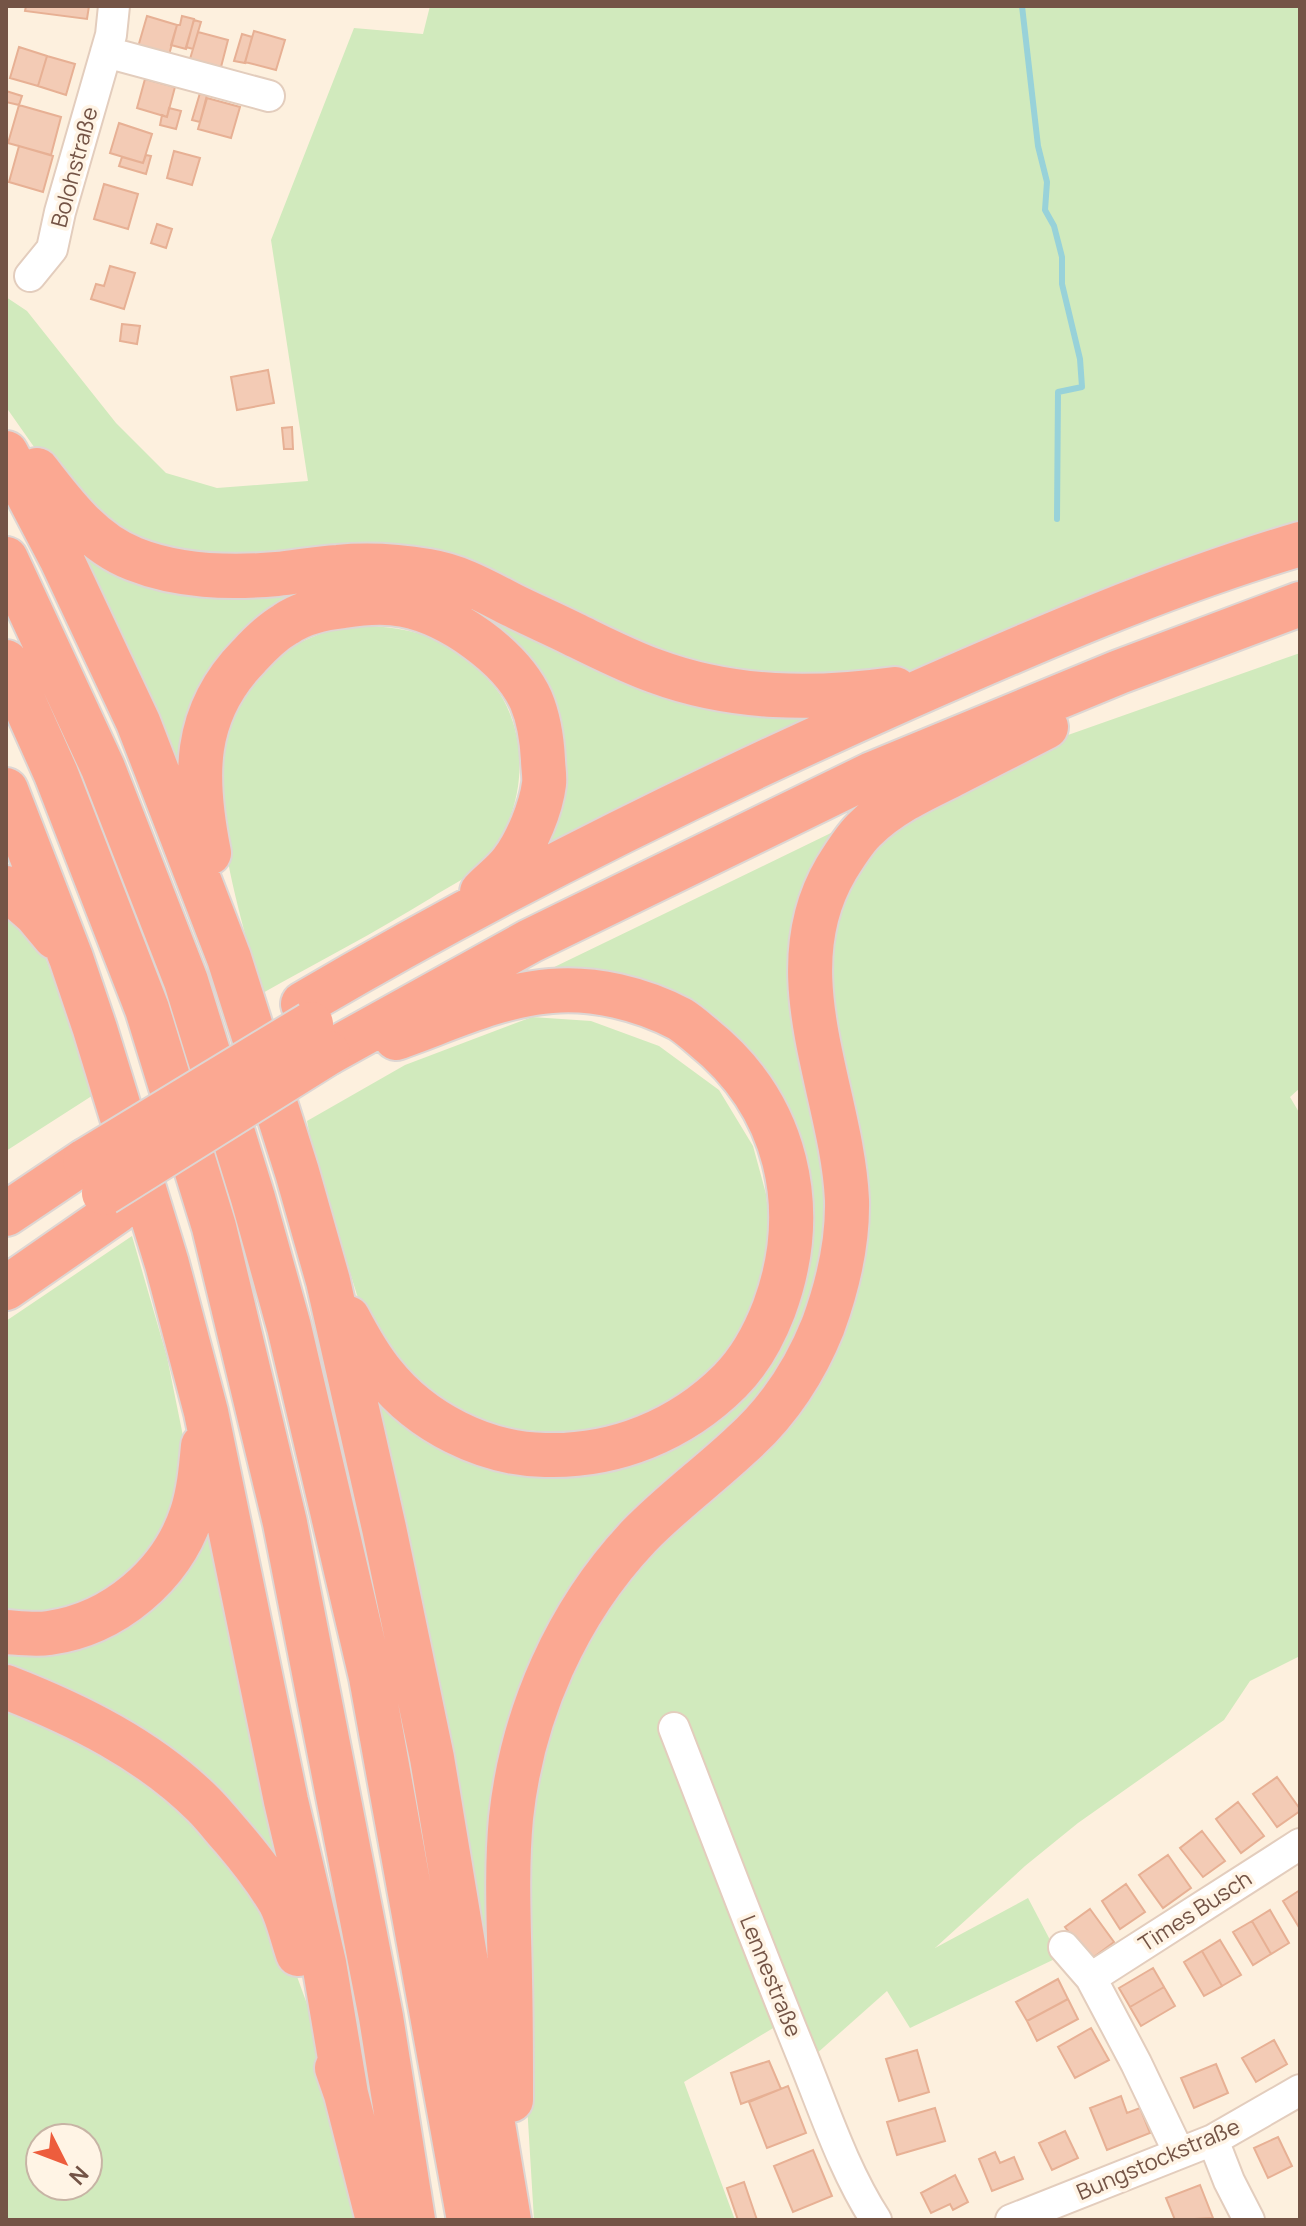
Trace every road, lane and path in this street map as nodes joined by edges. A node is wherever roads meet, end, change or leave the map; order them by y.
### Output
1 (114, 6) edge
2 (106, 52) junction
3 (269, 96) dead end
4 (30, 276) dead end
5 (6, 428) edge
6 (6, 453) edge
7 (1300, 544) edge
8 (6, 559) edge
9 (1300, 570) edge
10 (1300, 604) edge
11 (1300, 623) edge
12 (6, 662) edge
13 (968, 671) junction
14 (1046, 727) junction
15 (6, 790) edge
16 (6, 888) edge
17 (387, 954) junction
18 (71, 958) junction
19 (229, 958) junction
20 (396, 1038) junction
21 (320, 1039) junction
22 (96, 1176) junction
23 (12, 1177) edge
24 (6, 1214) edge
25 (26, 1258) edge
26 (328, 1281) junction
27 (6, 1289) edge
28 (206, 1412) junction
29 (6, 1632) edge
30 (6, 1687) edge
31 (674, 1728) dead end
32 (1300, 1844) edge
33 (1064, 1947) dead end
34 (1091, 1978) junction
35 (1300, 2090) edge
36 (346, 2094) junction
37 (1213, 2140) junction
38 (1179, 2153) junction
39 (378, 2220) edge
40 (413, 2220) edge
41 (469, 2220) edge
42 (510, 2220) edge
43 (876, 2220) edge
44 (1011, 2220) edge
45 (1249, 2220) edge

1 - 2 street, Bolohstraße
2 - 3 street
2 - 4 street, Bolohstraße
5 - 13 highway
6 - 19 highway
7 - 13 highway
8 - 41 highway
9 - 21 highway
10 - 21 highway
11 - 14 highway
12 - 40 highway
13 - 17 highway
14 - 20 highway
14 - 42 highway
15 - 18 highway
16 - 18 highway
17 - 19 highway
17 - 21 highway
18 - 28 highway
19 - 26 highway
20 - 21 highway
20 - 26 highway
21 - 22 highway, bridge
21 - 22 highway
22 - 23 highway
22 - 24 highway
22 - 25 highway
25 - 27 highway
26 - 42 highway
28 - 29 highway
28 - 36 highway
30 - 36 highway
31 - 43 street, Lennestraße
32 - 34 street, Times Busch
33 - 34 street
34 - 38 street
35 - 37 street, Bungstockstraße
36 - 39 highway
37 - 38 street, Bungstockstraße
37 - 45 street
38 - 44 street, Bungstockstraße

